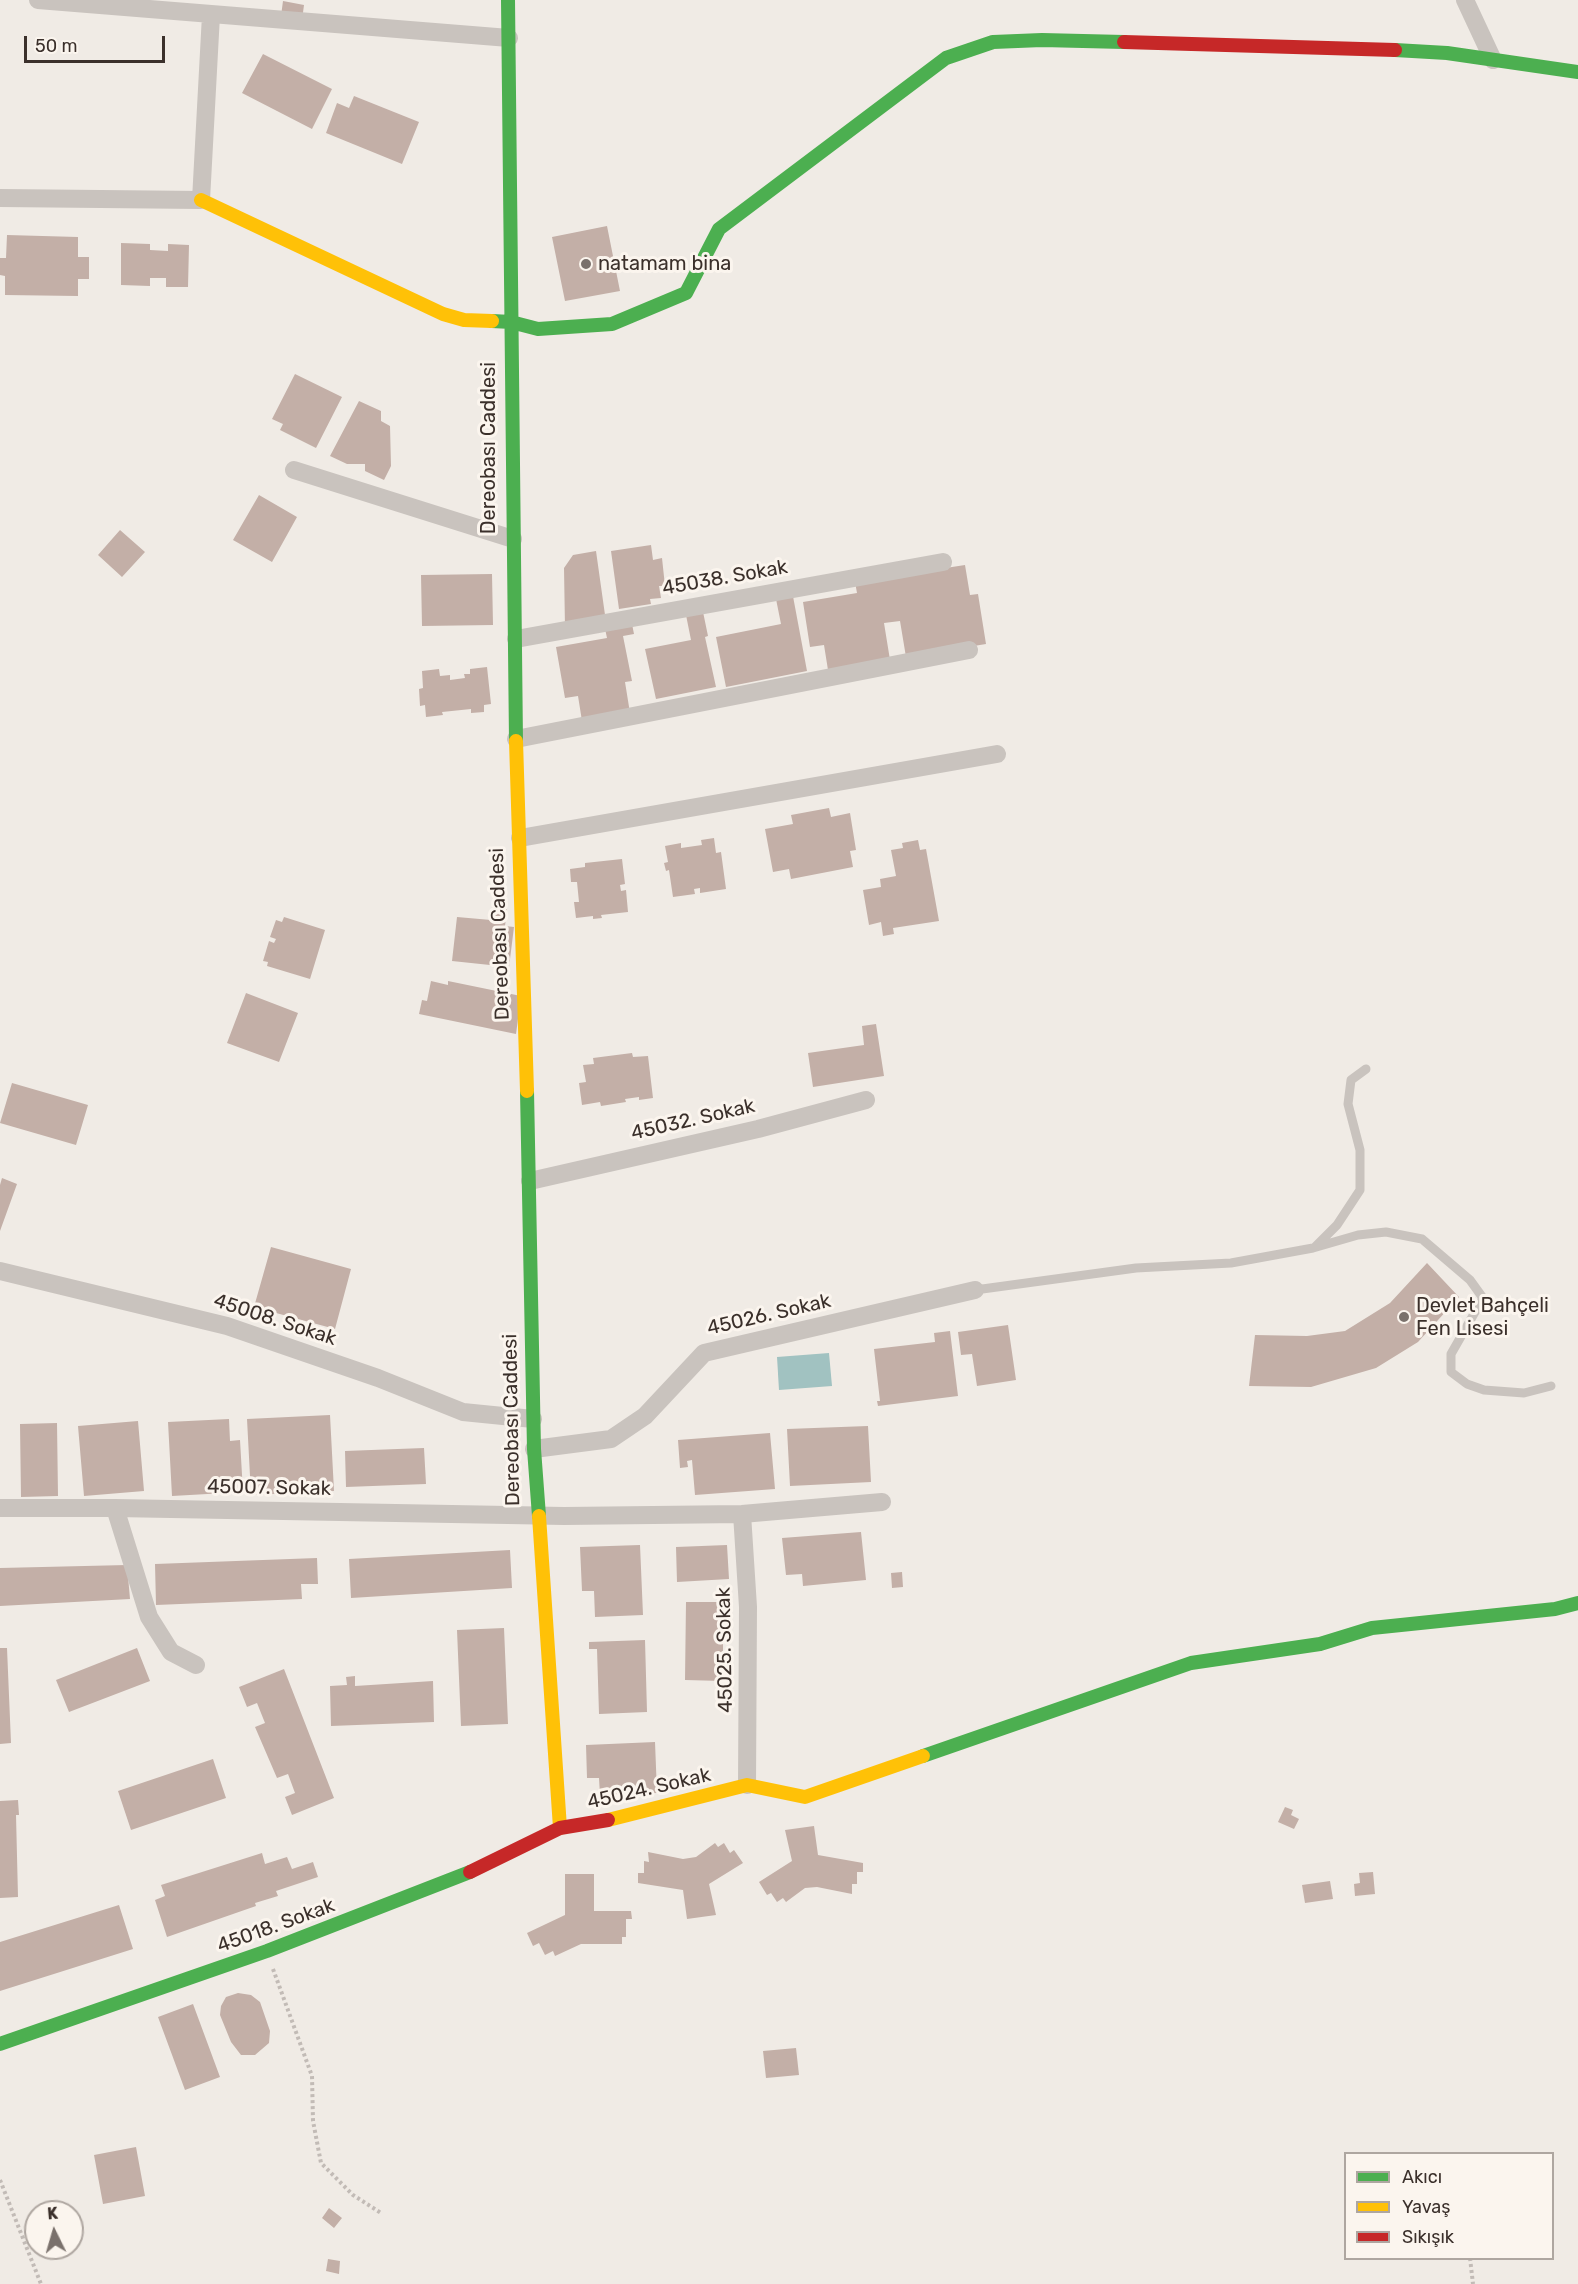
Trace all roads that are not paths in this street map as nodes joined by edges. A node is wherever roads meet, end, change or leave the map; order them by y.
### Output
1 (38, 0) edge
2 (508, 0) edge
3 (1464, 0) edge
4 (65, 1) edge
5 (211, 15) junction
6 (509, 38) junction
7 (1493, 60) junction
8 (1578, 72) edge
9 (0, 198) edge
10 (201, 200) junction
11 (511, 322) junction
12 (294, 470) dead end
13 (513, 539) junction
14 (943, 562) dead end
15 (516, 639) junction
16 (969, 650) dead end
17 (516, 739) junction
18 (997, 754) dead end
19 (519, 838) junction
20 (1366, 1069) dead end
21 (866, 1100) dead end
22 (530, 1181) junction
23 (1313, 1248) junction
24 (0, 1271) edge
25 (975, 1290) joint
26 (1551, 1386) dead end
27 (533, 1419) junction
28 (534, 1449) junction
29 (882, 1502) dead end
30 (0, 1508) edge
31 (115, 1508) junction
32 (537, 1514) junction
33 (742, 1514) junction
34 (1578, 1603) edge
35 (196, 1665) dead end
36 (747, 1785) junction
37 (560, 1828) junction
38 (0, 2044) edge

1 - 4 street
2 - 6 street, Dereobası Caddesi
3 - 7 street
4 - 5 street
5 - 6 street
5 - 10 street
6 - 11 street, Dereobası Caddesi
7 - 8 street
7 - 11 street
9 - 10 street
10 - 11 street
11 - 13 street, Dereobası Caddesi
12 - 13 street
13 - 15 street, Dereobası Caddesi
14 - 15 street, 45038. Sokak
15 - 17 street, Dereobası Caddesi
16 - 17 street
17 - 19 street, Dereobası Caddesi
18 - 19 street
19 - 22 street, Dereobası Caddesi
20 - 23 lane
21 - 22 street, 45032. Sokak
22 - 27 street, Dereobası Caddesi
23 - 25 lane
23 - 26 lane
24 - 27 street, 45008. Sokak
25 - 28 street, 45026. Sokak
27 - 28 street, Dereobası Caddesi
28 - 32 street, Dereobası Caddesi
29 - 33 street
30 - 31 street, 45007. Sokak
31 - 32 street, 45007. Sokak
31 - 35 street
32 - 33 street
32 - 37 street, Dereobası Caddesi
33 - 36 street, 45025. Sokak
34 - 36 street
36 - 37 street, 45024. Sokak
37 - 38 street, 45018. Sokak

